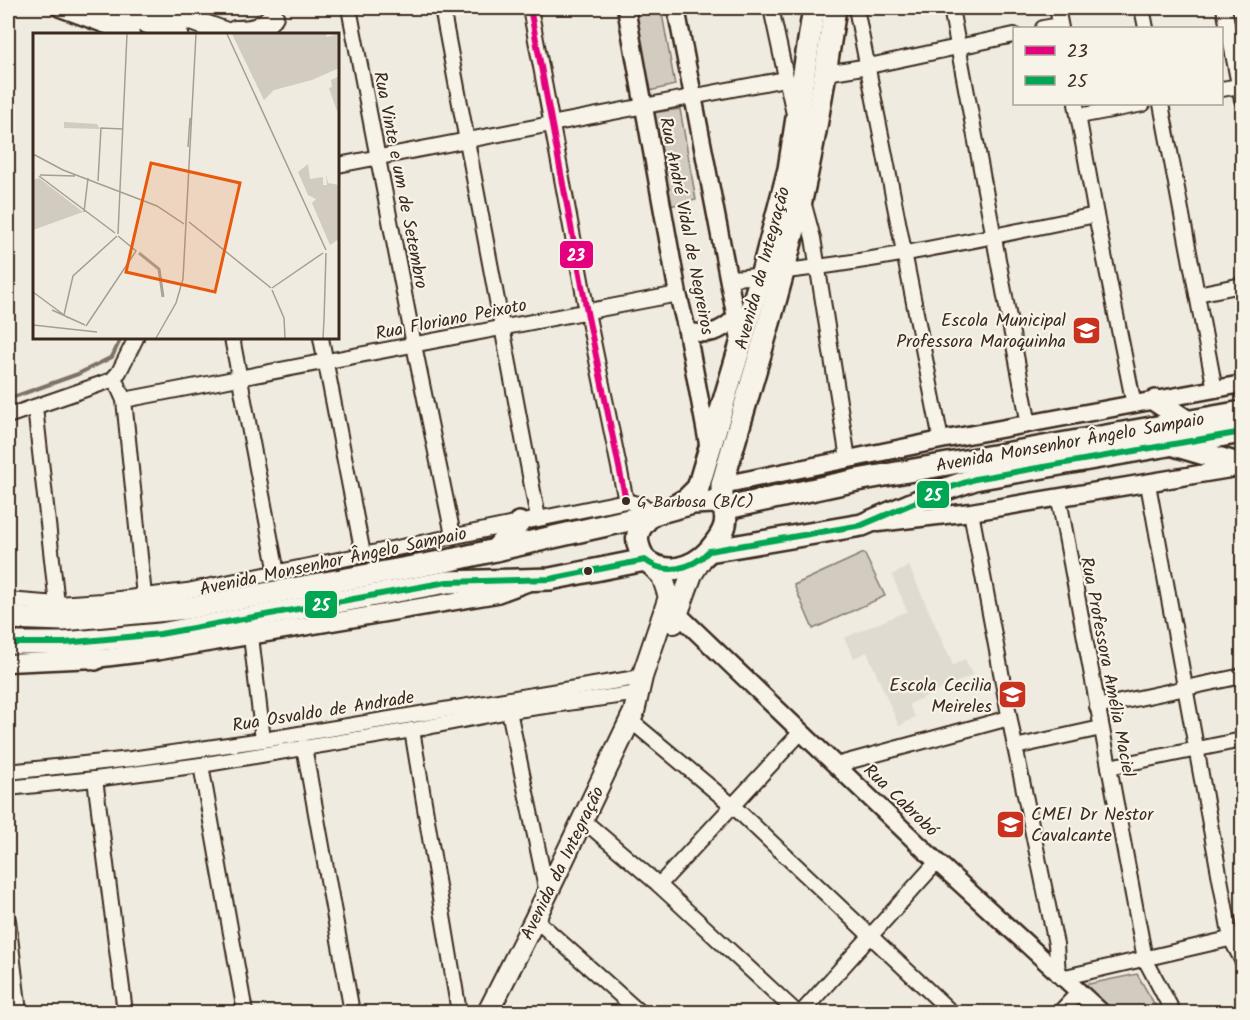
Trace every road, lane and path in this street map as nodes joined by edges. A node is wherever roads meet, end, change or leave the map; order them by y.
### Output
1 (60, 8) edge
2 (106, 8) edge
3 (158, 8) edge
4 (350, 8) edge
5 (442, 8) edge
6 (530, 8) edge
7 (626, 8) edge
8 (676, 8) edge
9 (771, 8) edge
10 (814, 8) edge
11 (835, 8) edge
12 (856, 8) edge
13 (951, 8) edge
14 (1057, 8) edge
15 (1142, 8) edge
16 (1224, 8) edge
17 (275, 12) edge
18 (1061, 27) edge
19 (1146, 27) edge
20 (128, 33) edge
21 (175, 33) edge
22 (235, 33) edge
23 (264, 33) edge
24 (1013, 35) edge
25 (959, 47) junction
26 (869, 66) junction
27 (826, 73) junction
28 (785, 79) junction
29 (1239, 86) junction
30 (1223, 89) edge
31 (693, 96) junction
32 (1242, 100) edge
33 (1132, 105) edge
34 (1161, 105) edge
35 (644, 106) junction
36 (1077, 110) edge
37 (553, 123) junction
38 (797, 127) junction
39 (466, 139) junction
40 (378, 158) junction
41 (339, 165) edge
42 (802, 195) junction
43 (1096, 215) junction
44 (995, 236) junction
45 (905, 252) junction
46 (818, 267) junction
47 (772, 272) junction
48 (728, 277) junction
49 (1242, 285) edge
50 (678, 294) junction
51 (1197, 294) junction
52 (587, 312) junction
53 (735, 318) junction
54 (501, 327) junction
55 (687, 330) junction
56 (135, 339) edge
57 (232, 339) edge
58 (321, 339) edge
59 (414, 345) junction
60 (741, 345) junction
61 (326, 361) junction
62 (114, 378) junction
63 (239, 379) junction
64 (1242, 384) edge
65 (1215, 390) junction
66 (124, 400) junction
67 (1156, 401) junction
68 (1134, 405) junction
69 (34, 407) junction
70 (1242, 412) edge
71 (8, 416) edge
72 (1188, 422) junction
73 (1029, 425) junction
74 (1242, 432) edge
75 (941, 440) junction
76 (1171, 444) junction
77 (709, 452) junction
78 (848, 459) junction
79 (1242, 466) edge
80 (1148, 484) junction
81 (722, 499) junction
82 (1059, 499) junction
83 (626, 501) junction
84 (660, 511) junction
85 (971, 512) junction
86 (529, 521) junction
87 (862, 525) junction
88 (453, 535) junction
89 (495, 550) junction
90 (363, 554) junction
91 (705, 555) junction
92 (650, 564) junction
93 (277, 573) junction
94 (533, 581) junction
95 (144, 596) junction
96 (8, 600) edge
97 (57, 603) junction
98 (678, 614) junction
99 (8, 618) edge
100 (251, 636) junction
101 (8, 643) edge
102 (64, 643) junction
103 (95, 659) junction
104 (8, 663) edge
105 (1242, 676) edge
106 (1185, 688) junction
107 (637, 701) junction
108 (1097, 707) junction
109 (509, 711) junction
110 (1009, 718) junction
111 (1101, 728) junction
112 (412, 730) junction
113 (801, 732) junction
114 (263, 740) junction
115 (1242, 740) edge
116 (304, 747) junction
117 (1015, 747) junction
118 (1197, 750) junction
119 (201, 765) junction
120 (836, 765) junction
121 (1108, 767) junction
122 (8, 772) edge
123 (96, 779) junction
124 (8, 788) edge
125 (733, 806) junction
126 (583, 820) junction
127 (938, 862) junction
128 (659, 885) junction
129 (547, 893) junction
130 (536, 919) junction
131 (8, 920) edge
132 (869, 937) junction
133 (1237, 938) edge
134 (1145, 959) junction
135 (1242, 960) edge
136 (1060, 976) junction
137 (1079, 992) junction
138 (20, 1012) edge
139 (124, 1012) edge
140 (245, 1012) edge
141 (352, 1012) edge
142 (459, 1012) edge
143 (488, 1012) edge
144 (639, 1012) edge
145 (796, 1012) edge
146 (802, 1012) edge
147 (951, 1012) edge
148 (1060, 1012) edge
149 (1101, 1012) edge
150 (1173, 1012) edge

1 - 20 street
2 - 21 main road
3 - 22 main road
4 - 40 street, Rua Vinte e um de Setembro
5 - 39 street
6 - 37 street
7 - 35 street, Rua André Vidal de Negreiros
8 - 31 street, Rua André Vidal de Negreiros
9 - 28 street
10 - 38 main road, Avenida da Integração
11 - 27 main road, Avenida da Integração
12 - 26 street
13 - 25 street
14 - 18 street
15 - 19 street
16 - 29 street
17 - 22 main road
17 - 23 main road
24 - 25 street
25 - 26 street
25 - 44 street
26 - 27 street
26 - 45 street
27 - 42 main road, Avenida da Integração
28 - 31 street
28 - 38 street
29 - 30 street
29 - 32 street
31 - 35 street
31 - 48 street, Rua André Vidal de Negreiros
33 - 36 street
34 - 51 street
35 - 37 street
35 - 50 street, Rua André Vidal de Negreiros
36 - 43 street
37 - 39 street
37 - 52 street
38 - 47 main road, Avenida da Integração
39 - 40 street
39 - 54 street
40 - 41 street
40 - 59 street, Rua Vinte e um de Setembro
42 - 46 street
42 - 47 main road, Avenida da Integração
43 - 44 street
43 - 68 street
44 - 45 street
44 - 73 street
45 - 46 street
45 - 75 street
46 - 47 street
46 - 78 street
47 - 48 street
47 - 60 main road, Avenida da Integração
47 - 81 main road, Avenida da Integração
48 - 53 street, Rua André Vidal de Negreiros
49 - 51 street
50 - 52 street, Rua Floriano Peixoto
50 - 55 street, Rua André Vidal de Negreiros
51 - 65 street
52 - 54 street, Rua Floriano Peixoto
52 - 83 street
53 - 55 street
53 - 60 street, Rua André Vidal de Negreiros
54 - 59 street, Rua Floriano Peixoto
54 - 86 street
55 - 77 street, Rua André Vidal de Negreiros
56 - 62 street
57 - 63 street
58 - 61 street
59 - 61 street, Rua Floriano Peixoto
59 - 88 street, Rua Vinte e um de Setembro
60 - 77 main road, Avenida da Integração
61 - 63 street, Rua Floriano Peixoto
61 - 90 street
62 - 66 street
62 - 69 street
63 - 66 street, Rua Floriano Peixoto
63 - 93 street
64 - 65 street, Avenida Monsenhor Ângelo Sampaio
65 - 67 street, Avenida Monsenhor Ângelo Sampaio
66 - 95 street
67 - 68 street, Avenida Monsenhor Ângelo Sampaio
67 - 72 main road
68 - 73 street, Avenida Monsenhor Ângelo Sampaio
69 - 71 street
69 - 97 street
70 - 72 main road, Avenida Monsenhor Ângelo Sampaio
72 - 81 main road, Avenida Monsenhor Ângelo Sampaio
73 - 75 street, Avenida Monsenhor Ângelo Sampaio
74 - 76 main road, Avenida Monsenhor Ângelo Sampaio
75 - 78 street, Avenida Monsenhor Ângelo Sampaio
76 - 79 main road
76 - 87 main road, Avenida Monsenhor Ângelo Sampaio
77 - 84 main road, Avenida da Integração
78 - 81 street, Avenida Monsenhor Ângelo Sampaio
79 - 80 street, Avenida Monsenhor Ângelo Sampaio
80 - 82 street, Avenida Monsenhor Ângelo Sampaio
80 - 106 street
81 - 84 main road, Avenida Monsenhor Ângelo Sampaio
81 - 91 main road, Avenida da Integração
82 - 85 street, Avenida Monsenhor Ângelo Sampaio
82 - 108 street, Rua Professora Amélia Maciel
83 - 84 street
83 - 86 street, Avenida Monsenhor Ângelo Sampaio
84 - 89 main road, Avenida Monsenhor Ângelo Sampaio
84 - 92 main road
85 - 87 street, Avenida Monsenhor Ângelo Sampaio
85 - 110 street
86 - 88 street, Avenida Monsenhor Ângelo Sampaio
86 - 89 main road
87 - 91 main road, Avenida Monsenhor Ângelo Sampaio
88 - 90 street, Avenida Monsenhor Ângelo Sampaio
89 - 99 main road, Avenida Monsenhor Ângelo Sampaio
90 - 93 street, Avenida Monsenhor Ângelo Sampaio
91 - 92 main road, Avenida Monsenhor Ângelo Sampaio
91 - 98 main road
92 - 94 main road, Avenida Monsenhor Ângelo Sampaio
92 - 107 main road
93 - 95 street, Avenida Monsenhor Ângelo Sampaio
94 - 100 street
94 - 102 main road, Avenida Monsenhor Ângelo Sampaio
95 - 97 street, Avenida Monsenhor Ângelo Sampaio
96 - 97 street, Avenida Monsenhor Ângelo Sampaio
98 - 107 main road
98 - 113 street, Rua Cabrobó
100 - 103 street
100 - 114 street
101 - 102 main road, Avenida Monsenhor Ângelo Sampaio
102 - 103 main road
103 - 104 street
105 - 106 street
106 - 108 street
106 - 118 street
107 - 109 street, Rua Osvaldo de Andrade
107 - 114 street, Rua Osvaldo de Andrade
107 - 125 street
107 - 126 main road, Avenida da Integração
108 - 111 street, Rua Professora Amélia Maciel
109 - 112 street, Rua Osvaldo de Andrade
109 - 129 street
110 - 117 street
110 - 120 street
111 - 117 street
111 - 121 street, Rua Professora Amélia Maciel
112 - 116 street, Rua Osvaldo de Andrade
112 - 142 street
113 - 120 street, Rua Cabrobó
113 - 125 street
114 - 122 street, Rua Osvaldo de Andrade
115 - 118 street
116 - 119 street, Rua Osvaldo de Andrade
116 - 141 street
117 - 136 street
118 - 121 street
118 - 133 street
119 - 123 street, Rua Osvaldo de Andrade
119 - 140 street
120 - 127 street, Rua Cabrobó
121 - 134 street, Rua Professora Amélia Maciel
123 - 124 street, Rua Osvaldo de Andrade
123 - 139 street
125 - 128 street
125 - 132 street
126 - 128 street
126 - 129 main road, Avenida da Integração
127 - 132 street
127 - 136 street, Rua Cabrobó
128 - 145 street
129 - 130 main road, Avenida da Integração
130 - 143 main road, Avenida da Integração
130 - 144 street
131 - 138 street
132 - 146 street
132 - 147 street
133 - 134 street
133 - 135 street
134 - 136 street
134 - 150 street, Rua Professora Amélia Maciel
136 - 137 street, Rua Cabrobó
137 - 148 street
137 - 149 street, Rua Cabrobó

